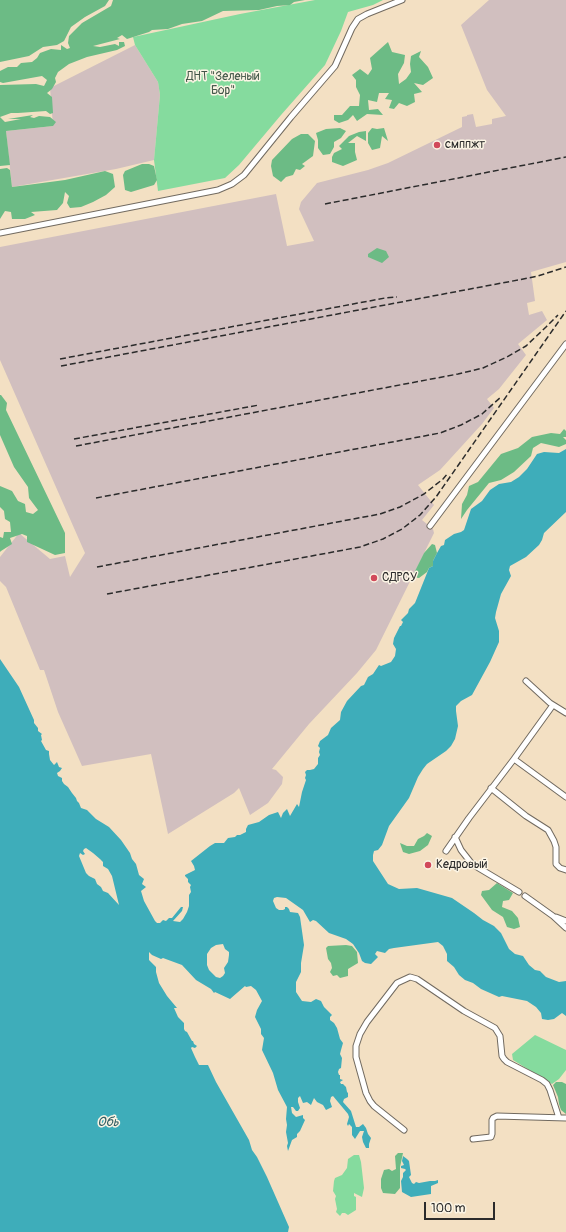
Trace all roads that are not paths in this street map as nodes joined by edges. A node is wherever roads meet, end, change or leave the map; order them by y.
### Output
1 (402, 0) edge
2 (0, 233) edge
3 (566, 344) edge
4 (430, 526) dead end
5 (526, 680) dead end
6 (553, 705) junction
7 (566, 712) edge
8 (514, 759) junction
9 (491, 788) junction
10 (566, 797) edge
11 (455, 837) junction
12 (446, 851) dead end
13 (566, 870) edge
14 (519, 892) dead end
15 (525, 896) dead end
16 (553, 916) junction
17 (566, 921) edge
18 (566, 928) edge
19 (559, 1118) junction
20 (566, 1118) edge
21 (404, 1130) dead end
22 (473, 1139) dead end

1 - 2 street
3 - 4 street
5 - 6 street
6 - 7 street
6 - 8 street
8 - 9 street
8 - 10 street
9 - 11 street
9 - 13 street
11 - 12 street
11 - 14 street
15 - 16 street
16 - 17 street
16 - 18 street
19 - 20 street
19 - 21 street
19 - 22 street

